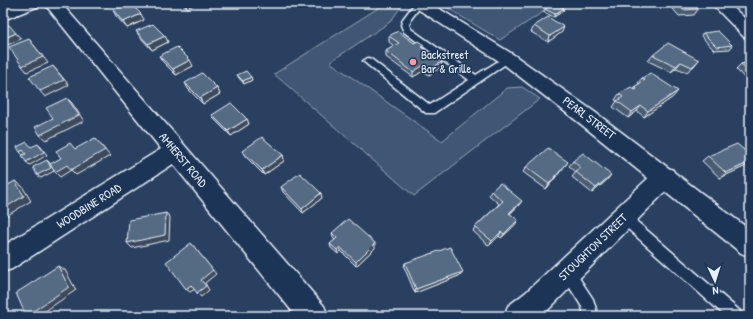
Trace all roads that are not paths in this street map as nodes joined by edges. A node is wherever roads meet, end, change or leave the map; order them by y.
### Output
1 (33, 3) edge
2 (52, 3) edge
3 (419, 3) edge
4 (719, 3) edge
5 (3, 15) edge
6 (750, 33) edge
7 (508, 59) junction
8 (368, 61) dead end
9 (476, 80) junction
10 (176, 151) junction
11 (665, 177) junction
12 (623, 217) junction
13 (746, 236) edge
14 (3, 260) edge
15 (568, 272) junction
16 (526, 314) edge
17 (314, 316) edge
18 (591, 316) edge
19 (735, 316) edge

1 - 5 street
2 - 10 street, AMHERST ROAD
3 - 7 street, PEARL STREET
3 - 9 lane
4 - 6 street
7 - 9 lane
7 - 11 street, PEARL STREET
8 - 9 lane
10 - 14 street, WOODBINE ROAD
10 - 17 street, AMHERST ROAD
11 - 12 street, STOUGHTON STREET
11 - 13 street, PEARL STREET
12 - 15 street, STOUGHTON STREET
12 - 19 lane
15 - 16 street, STOUGHTON STREET
15 - 18 lane

